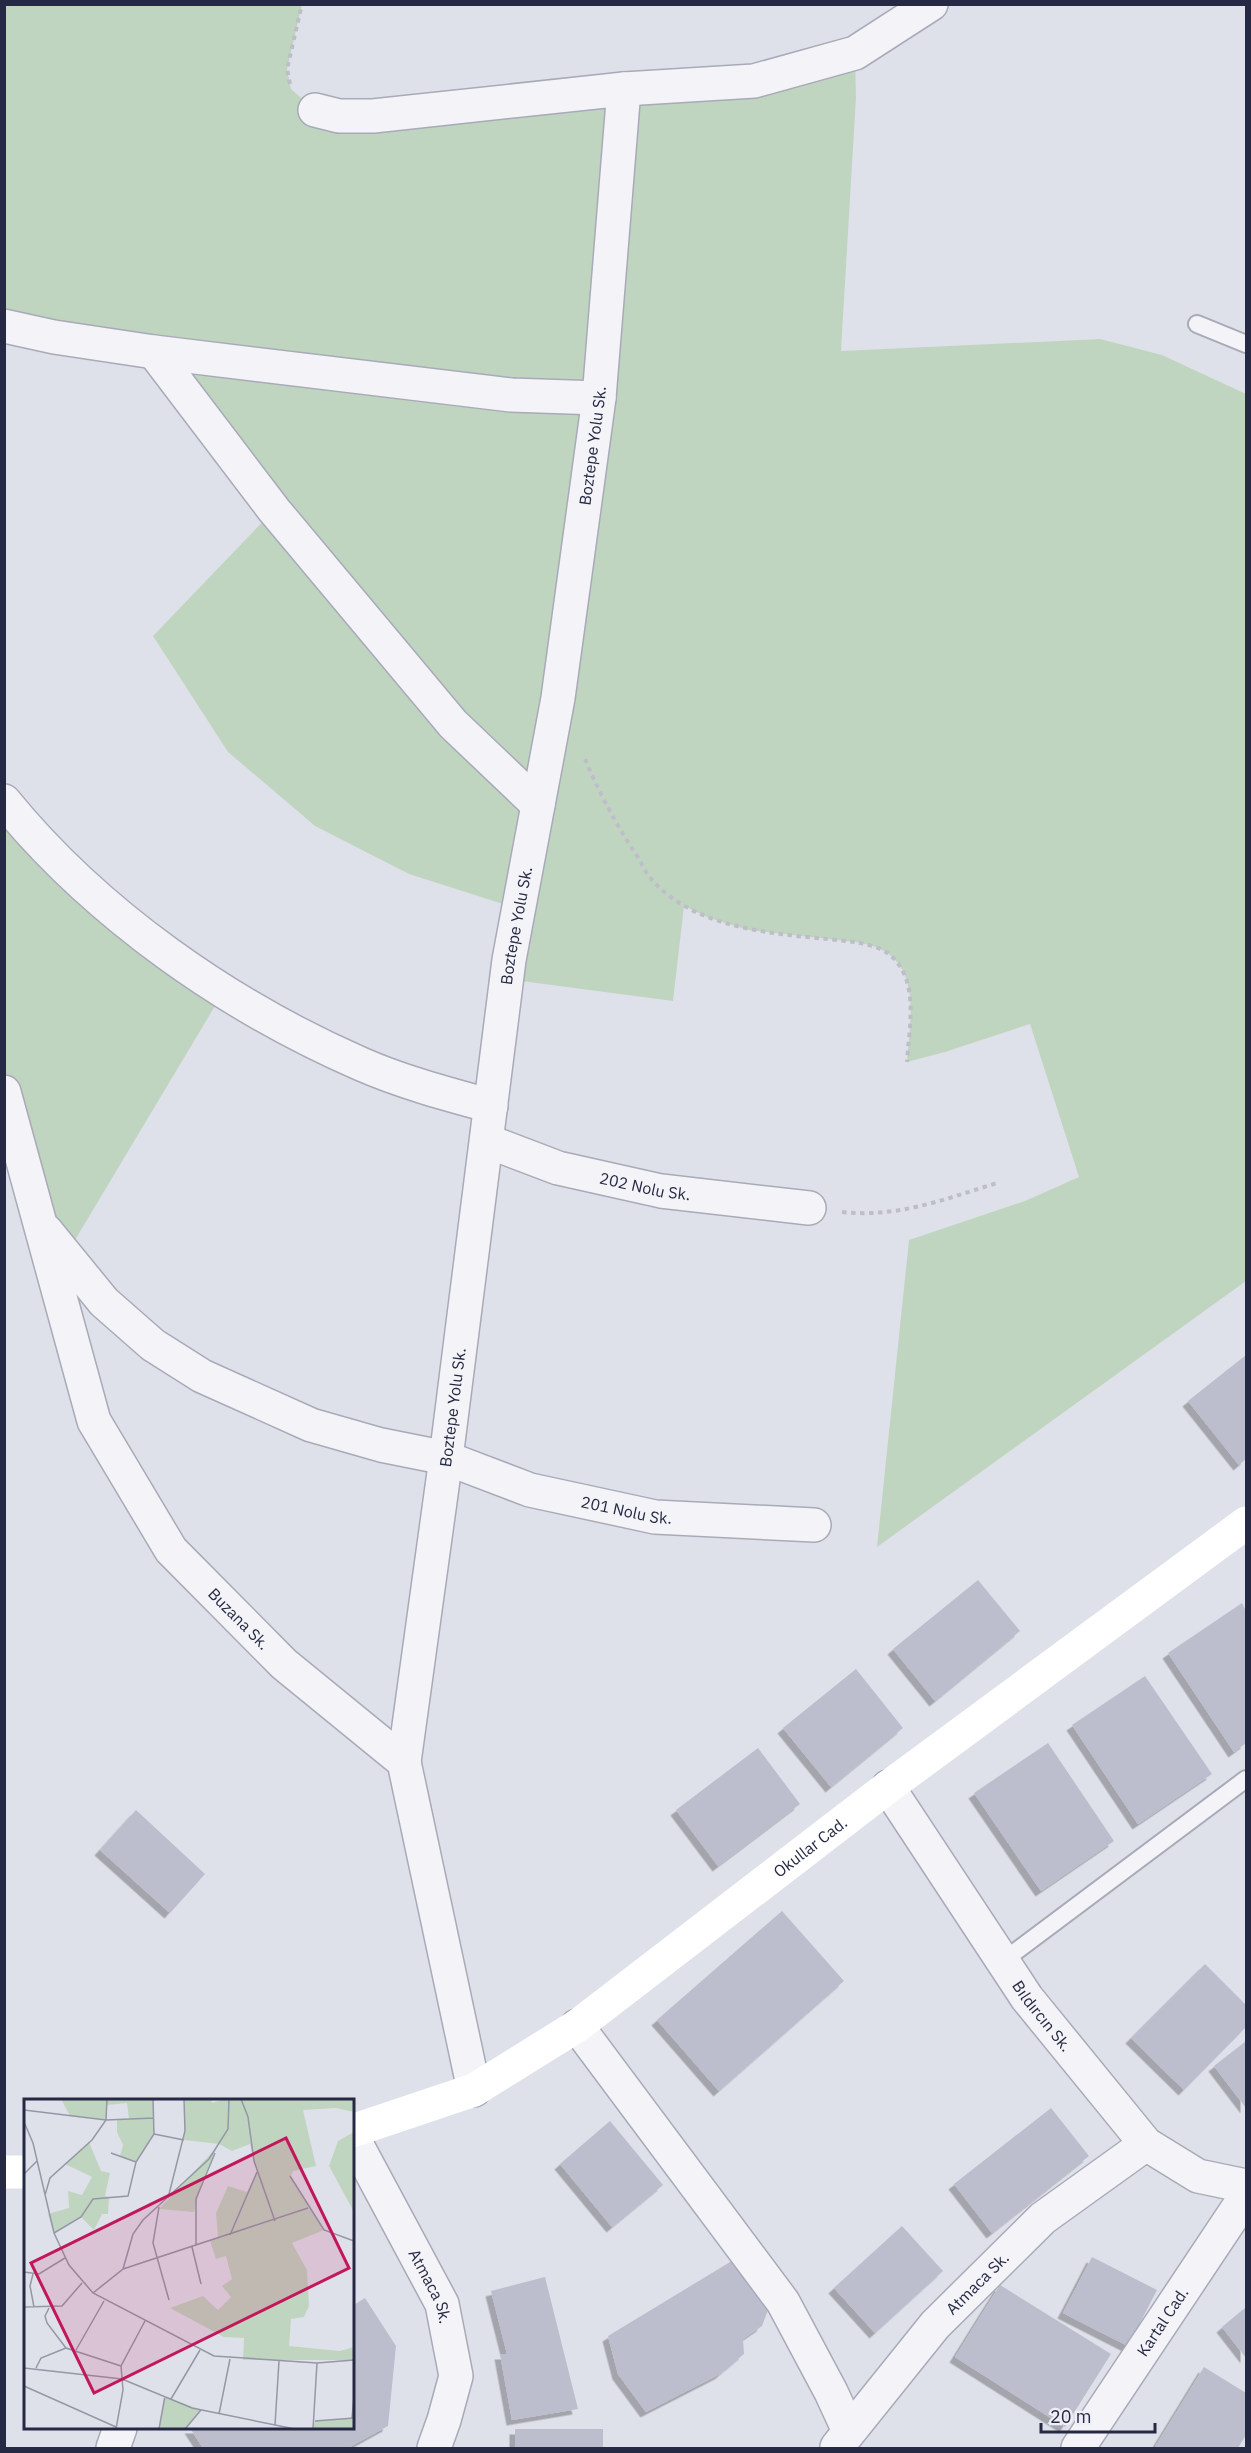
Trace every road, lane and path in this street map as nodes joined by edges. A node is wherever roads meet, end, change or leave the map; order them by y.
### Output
1 (302, 4) edge
2 (931, 4) edge
3 (624, 89) junction
4 (315, 110) joint
5 (1197, 324) dead end
6 (4, 326) edge
7 (1243, 338) edge
8 (154, 352) junction
9 (599, 398) junction
10 (582, 753) dead end
11 (4, 801) edge
12 (538, 805) junction
13 (907, 1062) dead end
14 (4, 1092) edge
15 (491, 1106) junction
16 (11, 1136) edge
17 (487, 1141) junction
18 (997, 1183) dead end
19 (809, 1208) joint
20 (39, 1224) junction
21 (446, 1458) junction
22 (1246, 1523) edge
23 (814, 1525) dead end
24 (404, 1762) junction
25 (1246, 1779) edge
26 (888, 1787) junction
27 (1003, 1960) junction
28 (577, 2026) junction
29 (474, 2090) junction
30 (354, 2130) edge
31 (354, 2140) edge
32 (1146, 2144) junction
33 (4, 2172) edge
34 (24, 2172) edge
35 (1246, 2186) edge
36 (1246, 2196) edge
37 (119, 2429) edge
38 (842, 2440) edge
39 (113, 2448) edge
40 (434, 2448) edge
41 (1078, 2448) edge

1 - 4 path
2 - 3 street
3 - 4 street
3 - 9 street, Boztepe Yolu Sk.
5 - 7 lane
6 - 8 street
8 - 9 street
8 - 12 street
9 - 12 street, Boztepe Yolu Sk.
10 - 13 path
11 - 15 street
12 - 15 street, Boztepe Yolu Sk.
14 - 16 street, Buzana Sk.
15 - 17 street, Boztepe Yolu Sk.
16 - 20 street, Buzana Sk.
17 - 19 street, 202 Nolu Sk.
17 - 21 street, Boztepe Yolu Sk.
18 - 19 path
20 - 21 street, 201 Nolu Sk.
20 - 24 street, Buzana Sk.
21 - 23 street, 201 Nolu Sk.
21 - 24 street, Boztepe Yolu Sk.
22 - 26 main road, Okullar Cad.
24 - 29 street
25 - 27 lane
26 - 27 street, Bıldırcın Sk.
26 - 28 main road, Okullar Cad.
27 - 32 street, Bıldırcın Sk.
28 - 29 main road, Okullar Cad.
28 - 38 street
29 - 30 main road, Okullar Cad.
31 - 40 street, Atmaca Sk.
32 - 35 street, Bıldırcın Sk.
32 - 38 street, Atmaca Sk.
33 - 34 main road
36 - 41 street, Kartal Cad.
37 - 39 street

